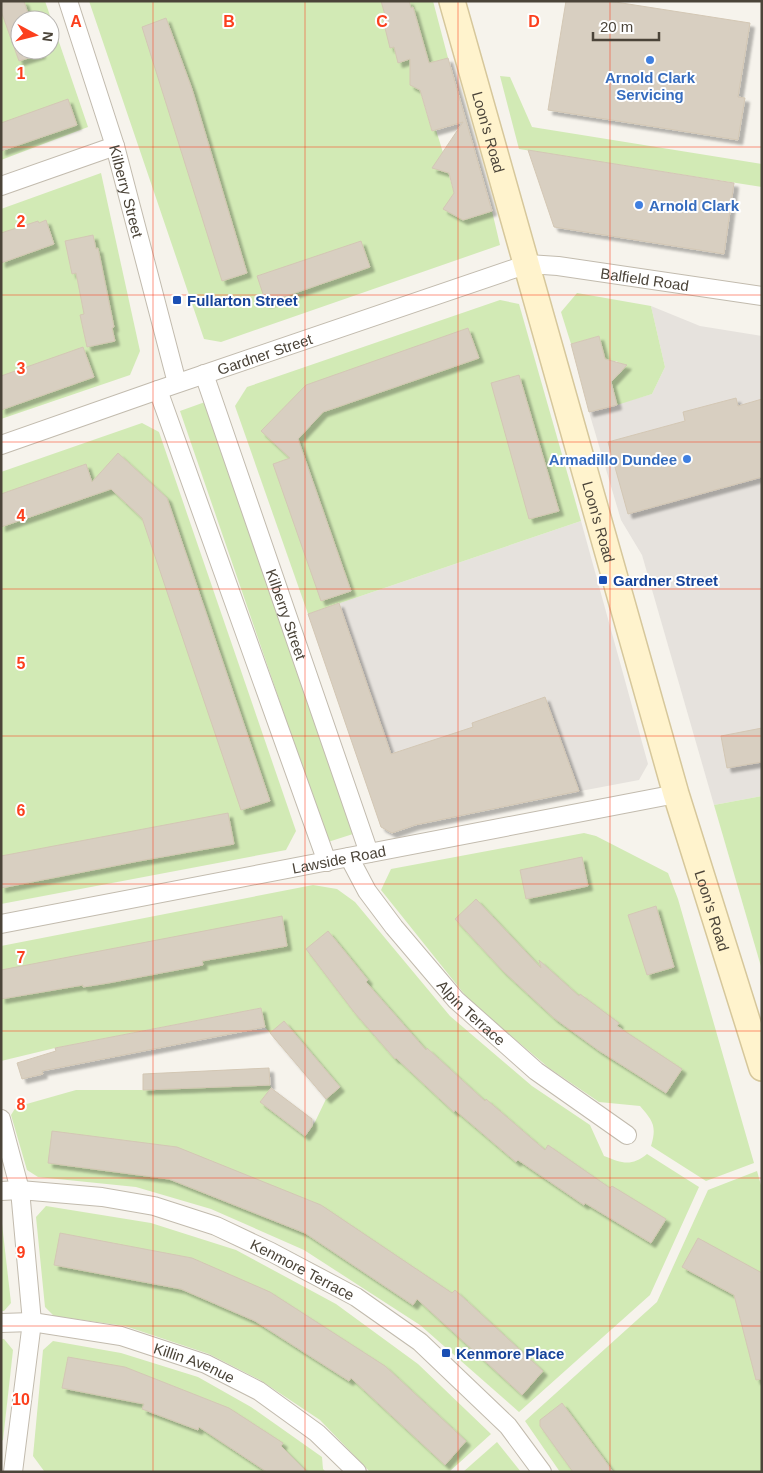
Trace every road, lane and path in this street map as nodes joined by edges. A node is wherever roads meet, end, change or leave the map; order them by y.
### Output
1 (68, 1) edge
2 (452, 1) edge
3 (115, 146) junction
4 (1, 186) edge
5 (528, 264) junction
6 (762, 296) edge
7 (204, 374) junction
8 (177, 383) junction
9 (158, 390) junction
10 (1, 445) edge
11 (676, 794) junction
12 (369, 853) junction
13 (349, 857) junction
14 (327, 862) junction
15 (1, 924) edge
16 (755, 1019) edge
17 (762, 1068) edge
18 (1, 1119) edge
19 (627, 1134) dead end
20 (20, 1190) junction
21 (1, 1191) edge
22 (32, 1322) junction
23 (1, 1323) edge
24 (13, 1472) edge
25 (357, 1472) edge
26 (542, 1472) edge

1 - 3 street, Kilberry Street
2 - 5 street, Loon's Road
3 - 4 street
3 - 8 street, Kilberry Street
5 - 6 street, Balfield Road
5 - 7 street, Gardner Street
5 - 11 street, Loon's Road
7 - 8 street, Gardner Street
7 - 12 street, Kilberry Street
8 - 9 street, Gardner Street
9 - 10 street, Gardner Street
9 - 14 street
11 - 12 street, Lawside Road
11 - 16 street, Loon's Road
12 - 13 street, Lawside Road
13 - 14 street, Lawside Road
13 - 19 street, Alpin Terrace
14 - 15 street, Lawside Road
16 - 17 street, Loon's Road
18 - 20 street
20 - 21 street, Kenmore Terrace
20 - 22 street
20 - 26 street, Kenmore Terrace
22 - 23 street, Killin Avenue
22 - 24 street
22 - 25 street, Killin Avenue

